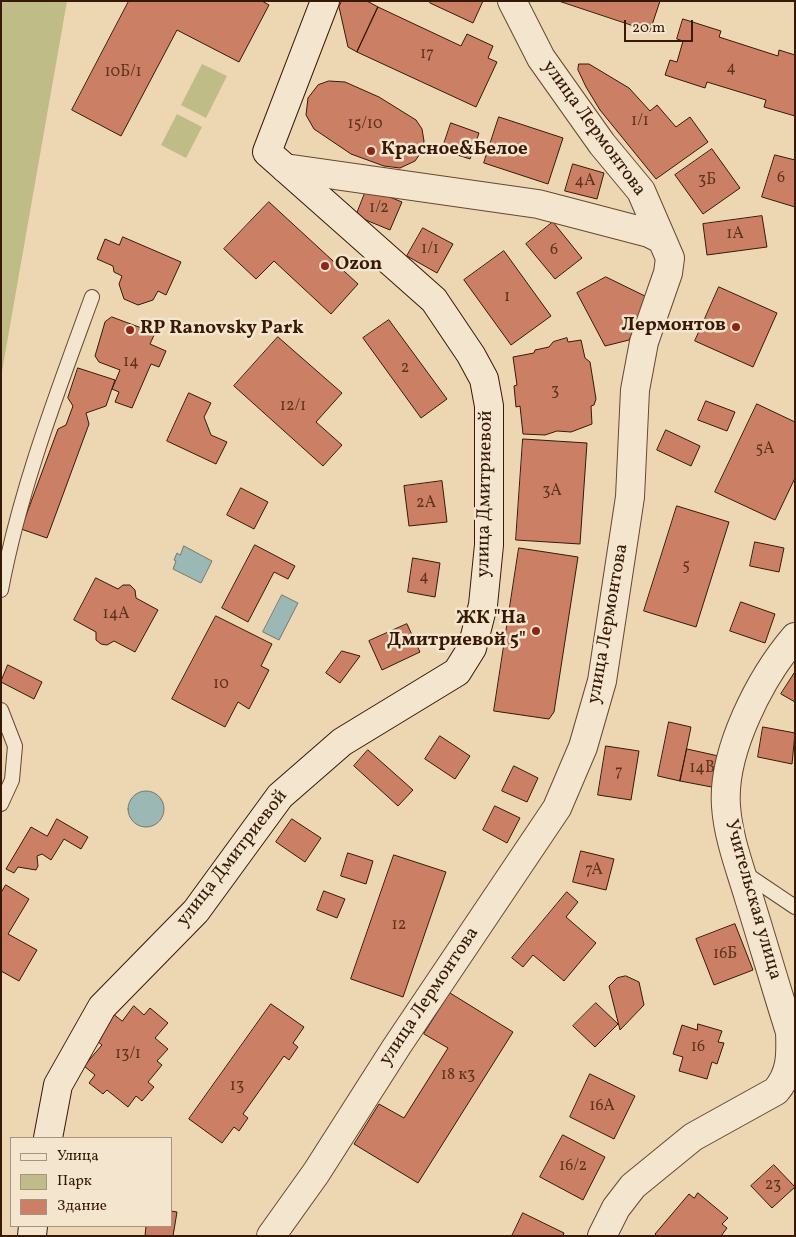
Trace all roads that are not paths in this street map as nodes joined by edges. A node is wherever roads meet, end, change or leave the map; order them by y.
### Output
1 (326, 1) edge
2 (512, 1) edge
3 (276, 160) junction
4 (661, 239) junction
5 (92, 297) dead end
6 (1, 590) edge
7 (795, 637) edge
8 (1, 710) edge
9 (1, 804) edge
10 (740, 870) junction
11 (795, 907) edge
12 (48, 1137) edge
13 (271, 1236) edge
14 (602, 1236) edge

1 - 3 street
2 - 4 street, улица Лермонтова
3 - 4 street
3 - 12 street, улица Дмитриевой
4 - 13 street, улица Лермонтова
5 - 6 lane
7 - 10 street, Учительская улица
8 - 9 lane
10 - 11 lane
10 - 14 street, Учительская улица

